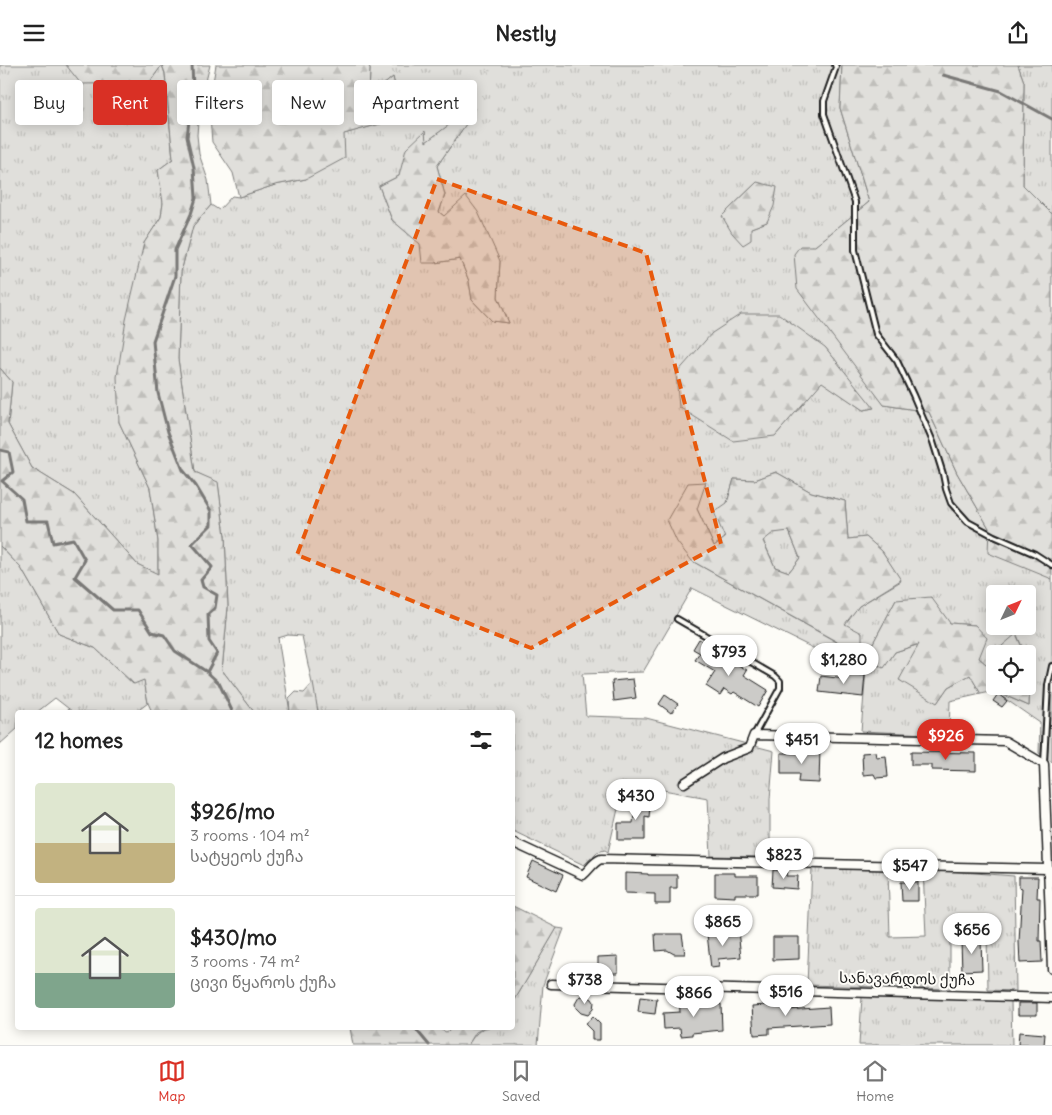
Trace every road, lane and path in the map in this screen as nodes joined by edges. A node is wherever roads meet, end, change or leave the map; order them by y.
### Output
1 (835, 65) edge
2 (1052, 565) edge
3 (677, 619) dead end
4 (1052, 666) edge
5 (754, 735) junction
6 (1044, 763) junction
7 (684, 783) dead end
8 (515, 843) edge
9 (1047, 869) junction
10 (1052, 969) edge
11 (550, 984) dead end
12 (1052, 998) edge

1 - 2 lane
3 - 5 lane
4 - 6 lane
5 - 6 street
5 - 7 street
6 - 9 street
8 - 9 street
9 - 10 street
11 - 12 street, სანავარდოს ქუჩა

